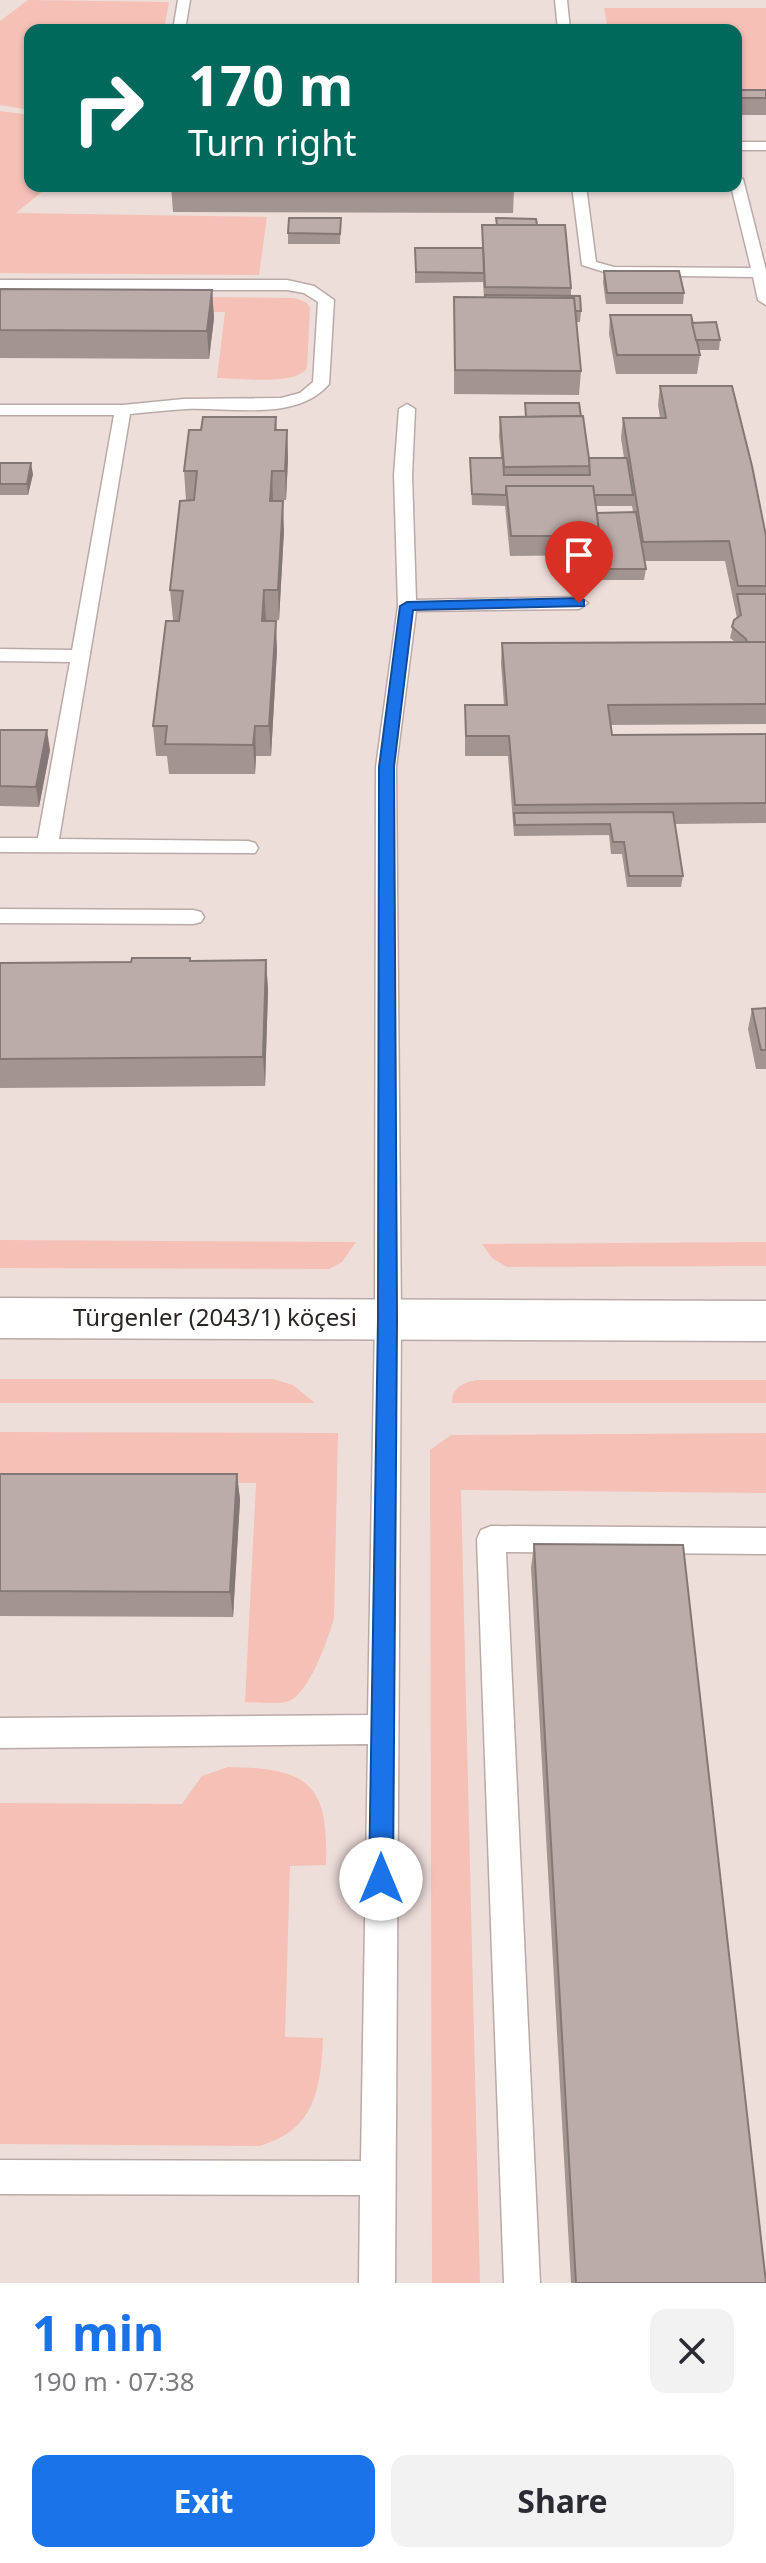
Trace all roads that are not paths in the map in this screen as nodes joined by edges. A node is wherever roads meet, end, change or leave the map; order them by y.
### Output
1 (184, 0) edge
2 (561, 0) edge
3 (180, 24) edge
4 (563, 24) edge
5 (742, 146) edge
6 (766, 146) edge
7 (580, 192) edge
8 (739, 192) edge
9 (759, 273) junction
10 (0, 285) edge
11 (766, 300) edge
12 (407, 409) dead end
13 (0, 410) edge
14 (123, 410) junction
15 (579, 603) dead end
16 (407, 606) junction
17 (0, 655) edge
18 (81, 656) junction
19 (0, 845) edge
20 (47, 846) junction
21 (248, 848) dead end
22 (0, 916) edge
23 (193, 917) dead end
24 (0, 1318) edge
25 (388, 1319) junction
26 (766, 1321) edge
27 (766, 1541) edge
28 (382, 1729) junction
29 (0, 1733) edge
30 (0, 2177) edge
31 (378, 2178) junction
32 (377, 2283) edge
33 (522, 2283) edge

1 - 3 lane
2 - 4 lane
5 - 6 lane
7 - 9 lane
8 - 9 lane
9 - 11 lane
10 - 14 lane
12 - 16 lane
13 - 14 lane
14 - 18 lane
15 - 16 lane
16 - 25 lane
17 - 18 lane
18 - 20 lane
19 - 20 lane
20 - 21 lane
22 - 23 lane
24 - 25 street, Türgenler (2043/1) köçesi
25 - 26 street, Türgenler (2043/1) köçesi
25 - 28 lane
27 - 33 lane
28 - 29 lane
28 - 31 lane
30 - 31 lane
31 - 32 lane

